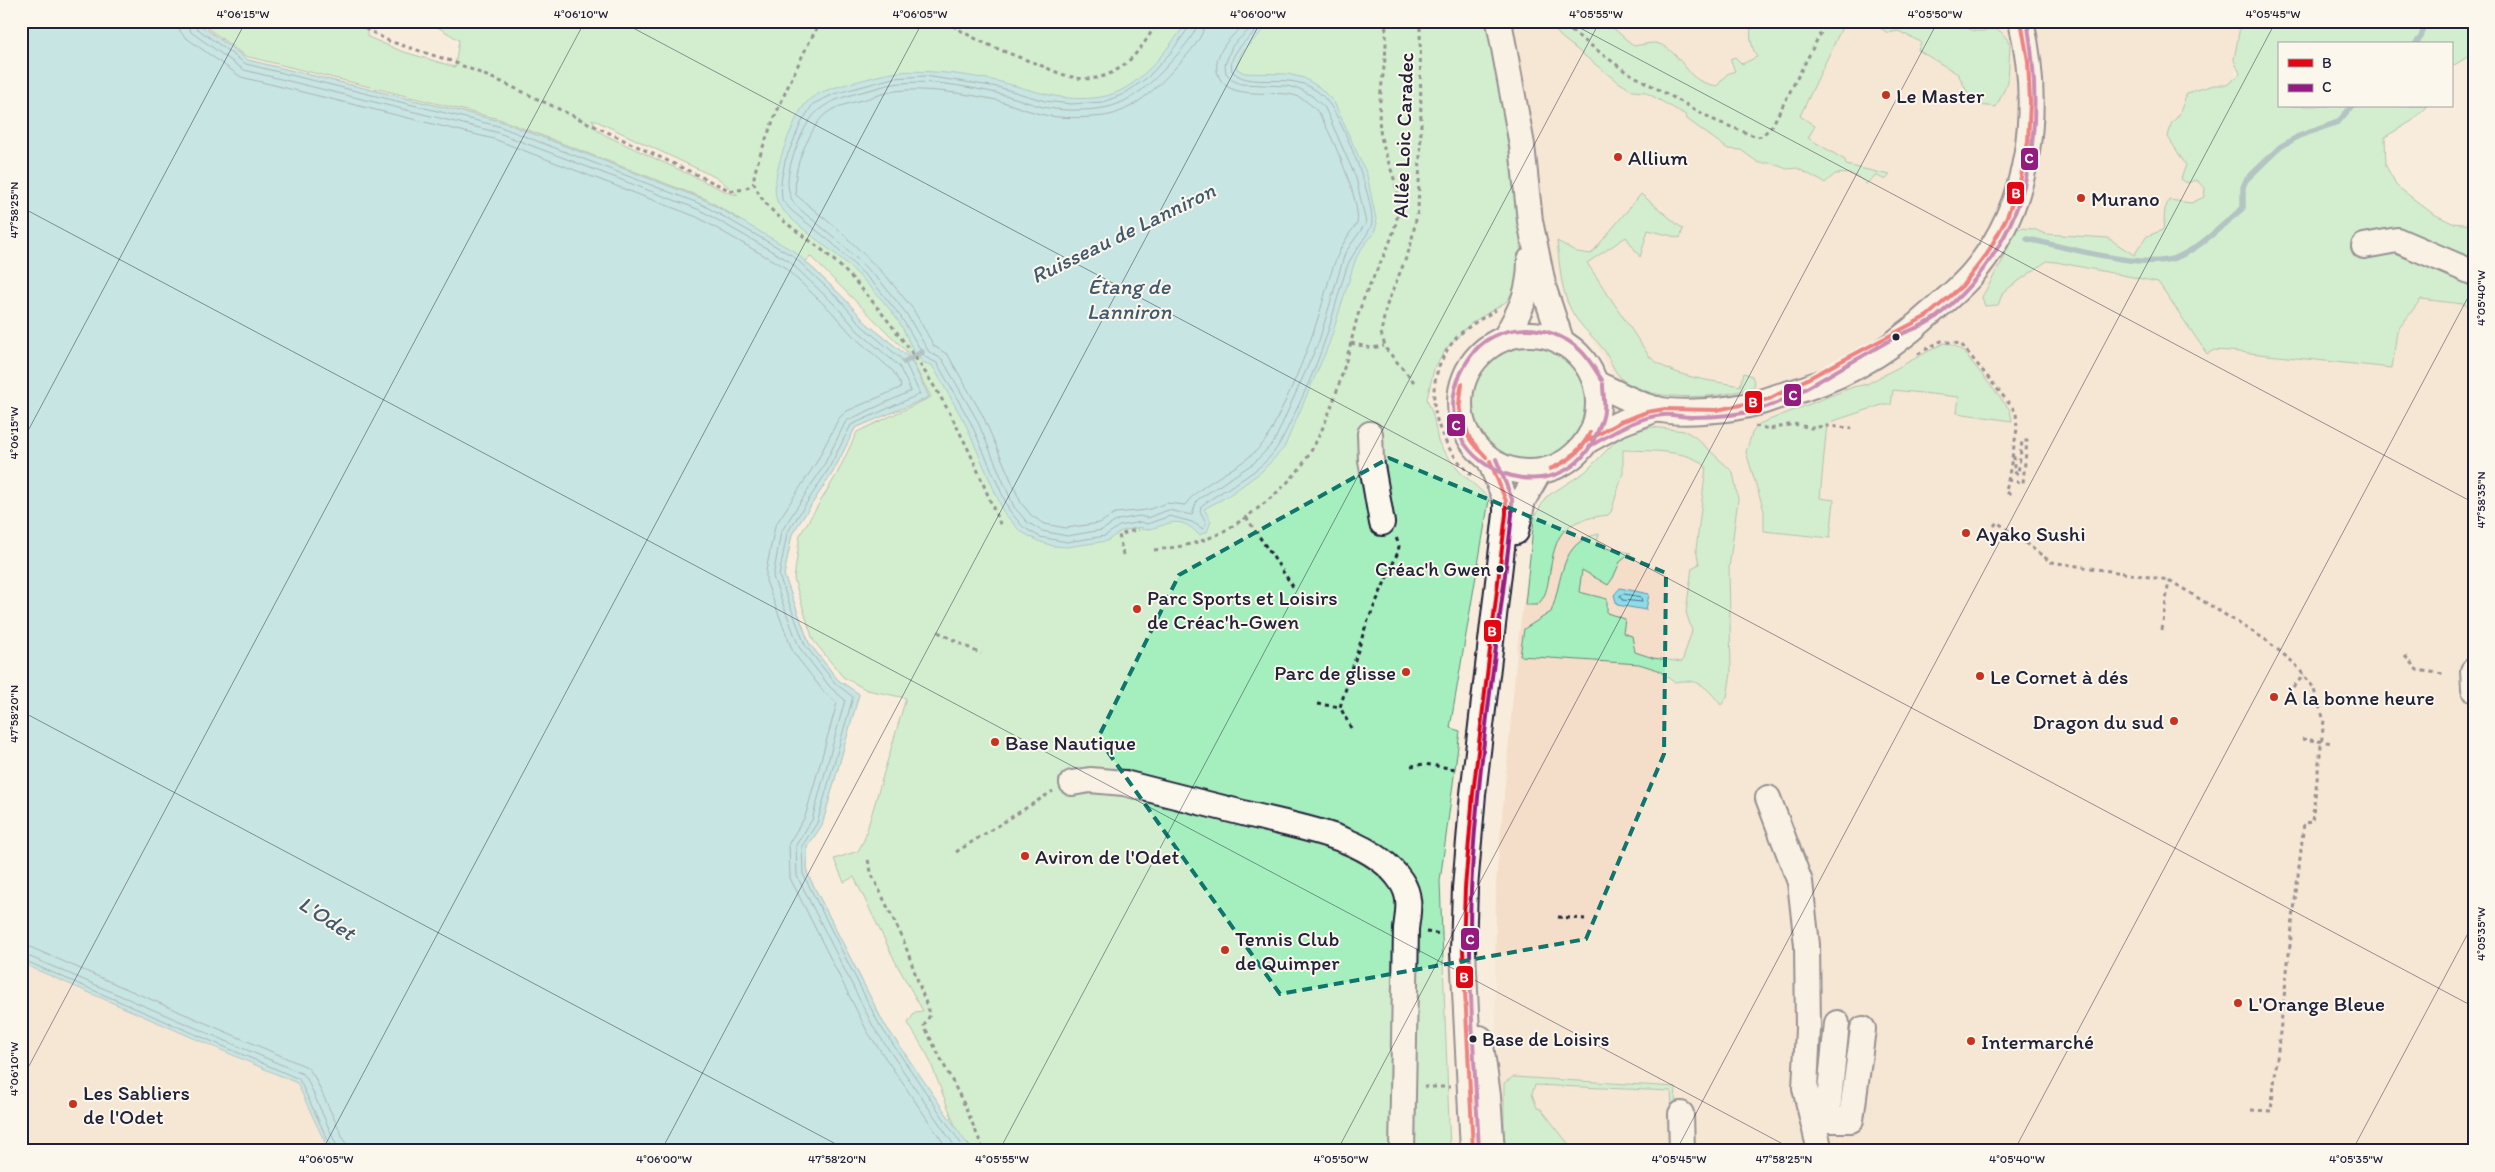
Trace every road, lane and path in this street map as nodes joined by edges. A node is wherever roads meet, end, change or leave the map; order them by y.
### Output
1 (351, 21) edge
2 (822, 21) edge
3 (946, 21) edge
4 (1157, 21) edge
5 (1385, 21) edge
6 (1420, 21) edge
7 (1500, 21) edge
8 (1558, 21) edge
9 (1827, 21) edge
10 (2021, 21) edge
11 (754, 183) junction
12 (1530, 221) junction
13 (2364, 246) dead end
14 (2474, 273) edge
15 (1498, 308) dead end
16 (1505, 338) junction
17 (1351, 342) junction
18 (1562, 343) junction
19 (1925, 344) dead end
20 (1384, 346) junction
21 (1917, 348) dead end
22 (1911, 358) dead end
23 (1414, 382) dead end
24 (1597, 384) junction
25 (1656, 409) junction
26 (1755, 426) dead end
27 (1852, 428) dead end
28 (1370, 434) dead end
29 (1587, 441) junction
30 (2014, 453) junction
31 (1483, 470) junction
32 (1539, 472) junction
33 (2008, 480) junction
34 (2012, 495) dead end
35 (1246, 517) junction
36 (1994, 526) dead end
37 (1388, 527) joint
38 (1002, 528) dead end
39 (1139, 529) dead end
40 (1154, 550) dead end
41 (1123, 555) dead end
42 (2169, 580) junction
43 (1294, 588) dead end
44 (2162, 630) dead end
45 (938, 632) dead end
46 (981, 654) dead end
47 (2405, 656) dead end
48 (2473, 671) edge
49 (2444, 674) dead end
50 (2304, 675) junction
51 (2293, 687) dead end
52 (2474, 689) edge
53 (1317, 704) dead end
54 (1340, 707) junction
55 (1351, 728) dead end
56 (2302, 738) dead end
57 (2322, 742) junction
58 (2333, 743) dead end
59 (1411, 766) dead end
60 (1459, 769) dead end
61 (1072, 783) joint
62 (1768, 798) dead end
63 (956, 852) dead end
64 (868, 860) dead end
65 (1558, 917) dead end
66 (1585, 919) dead end
67 (1837, 1022) dead end
68 (1863, 1028) dead end
69 (1404, 1087) junction
70 (1453, 1087) dead end
71 (2251, 1110) dead end
72 (1681, 1114) dead end
73 (1820, 1120) junction
74 (984, 1151) edge
75 (1402, 1151) edge
76 (1472, 1151) edge
77 (1492, 1151) edge
78 (1682, 1151) edge
79 (1820, 1151) edge

1 - 11 path
2 - 11 path
3 - 4 path
5 - 17 path
6 - 20 path, Allée Loic Caradec
7 - 12 street
8 - 9 path
10 - 25 street
11 - 38 path
12 - 16 street
12 - 18 street
13 - 14 street
15 - 31 path
16 - 18 street
16 - 31 street
17 - 20 path
17 - 35 path
18 - 24 street
19 - 21 path
20 - 23 path
22 - 30 path
24 - 25 street
24 - 29 street
25 - 29 street
26 - 27 path
28 - 37 street
29 - 32 street
30 - 33 path
30 - 33 path
31 - 32 street
31 - 76 street
32 - 77 street
33 - 34 path
35 - 40 path
35 - 43 path
36 - 42 path
37 - 54 path
39 - 41 path
42 - 44 path
42 - 50 path
45 - 46 path
47 - 49 path
48 - 52 street
50 - 51 path
50 - 57 path
53 - 54 path
54 - 55 path
56 - 57 path
57 - 58 path
57 - 71 path
59 - 60 path
61 - 63 path
61 - 69 street
62 - 73 street
64 - 74 path
65 - 66 path
67 - 73 street
68 - 73 street
69 - 70 path
69 - 75 street
72 - 78 street
73 - 79 street

